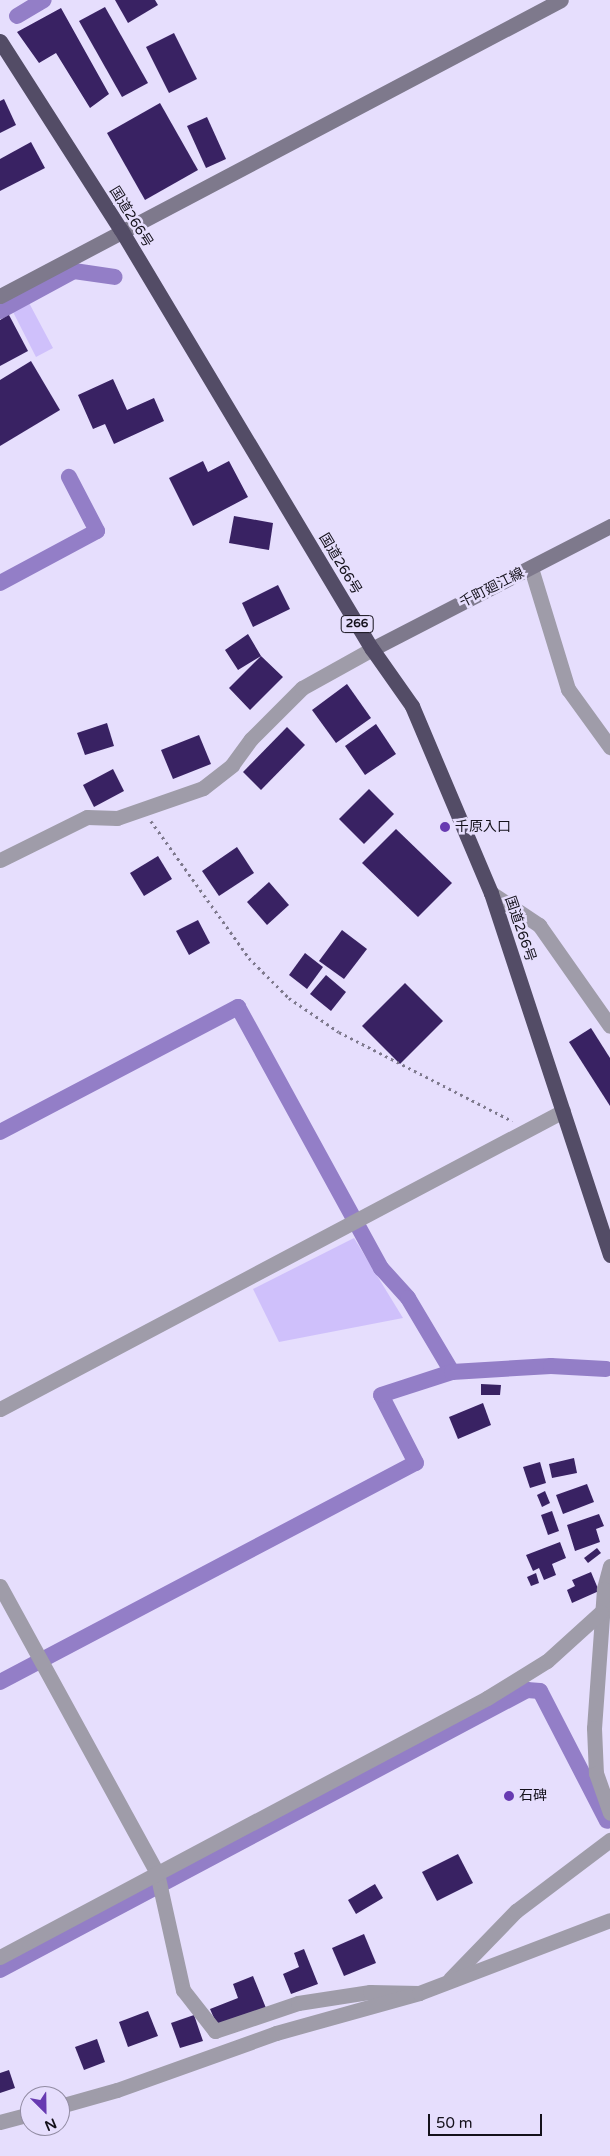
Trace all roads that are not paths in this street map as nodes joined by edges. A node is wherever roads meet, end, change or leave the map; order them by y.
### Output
1 (561, 0) edge
2 (0, 41) edge
3 (121, 230) junction
4 (0, 296) edge
5 (610, 526) edge
6 (531, 568) junction
7 (372, 649) junction
8 (610, 748) edge
9 (0, 860) edge
10 (491, 894) junction
11 (610, 1026) edge
12 (563, 1112) junction
13 (610, 1255) edge
14 (0, 1409) edge
15 (610, 1566) edge
16 (0, 1586) edge
17 (607, 1588) edge
18 (601, 1612) junction
19 (610, 1813) edge
20 (610, 1840) edge
21 (157, 1874) junction
22 (610, 1920) edge
23 (0, 1957) edge
24 (449, 1980) junction
25 (419, 1993) junction
26 (70, 2103) edge
27 (20, 2117) edge
28 (0, 2122) edge

1 - 3 street
2 - 3 highway, 国道266号 / 266
3 - 4 street
3 - 7 highway, 国道266号 / 266
5 - 6 street, 千町廻江線
6 - 7 street, 千町廻江線
6 - 8 street
7 - 9 street
7 - 10 highway, 国道266号 / 266
10 - 11 street
10 - 12 highway, 国道266号 / 266
12 - 13 highway, 国道266号 / 266
12 - 14 street
15 - 17 street
16 - 21 street
17 - 18 street
18 - 19 street
18 - 21 street
20 - 24 street
21 - 23 street
21 - 25 street
22 - 24 street
24 - 25 street
25 - 26 street
27 - 28 street

